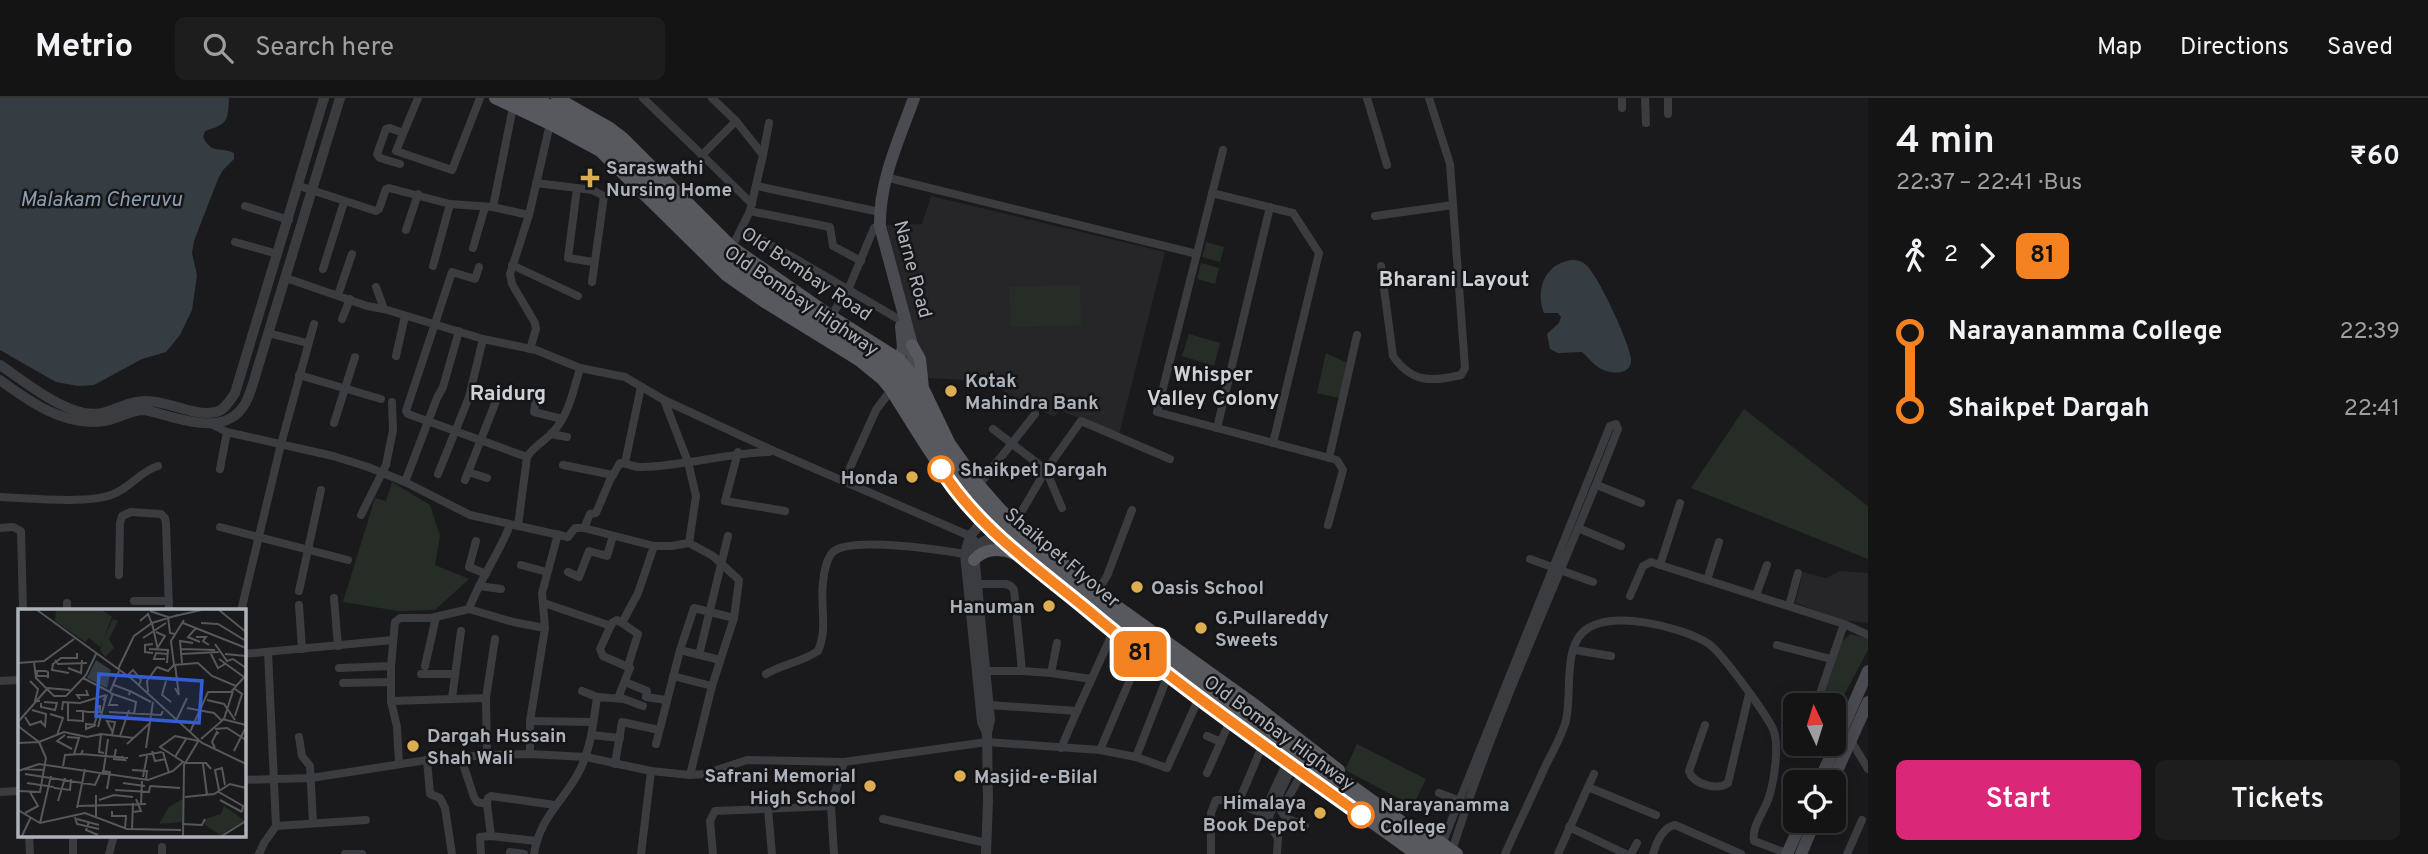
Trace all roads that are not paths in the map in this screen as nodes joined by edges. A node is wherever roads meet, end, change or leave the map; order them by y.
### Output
1 (324, 98) edge
2 (341, 98) edge
3 (418, 98) edge
4 (480, 98) edge
5 (495, 98) edge
6 (535, 98) edge
7 (557, 98) edge
8 (643, 98) edge
9 (712, 98) edge
10 (905, 98) edge
11 (914, 98) edge
12 (1367, 98) edge
13 (1429, 98) edge
14 (1622, 98) edge
15 (1646, 98) edge
16 (1668, 98) edge
17 (514, 102) edge
18 (1622, 108) dead end
19 (1668, 114) dead end
20 (736, 121) junction
21 (769, 123) dead end
22 (1646, 123) dead end
23 (550, 124) junction
24 (403, 133) junction
25 (1223, 150) dead end
26 (702, 155) junction
27 (763, 155) junction
28 (400, 164) dead end
29 (1387, 164) dead end
30 (885, 177) junction
31 (536, 183) junction
32 (299, 186) junction
33 (757, 186) junction
34 (577, 188) junction
35 (312, 191) junction
36 (1212, 193) junction
37 (418, 194) junction
38 (344, 202) junction
39 (450, 204) junction
40 (1454, 205) junction
41 (245, 206) dead end
42 (489, 207) junction
43 (751, 207) junction
44 (1270, 207) junction
45 (875, 211) junction
46 (529, 215) junction
47 (1375, 216) dead end
48 (289, 220) junction
49 (874, 228) junction
50 (742, 229) junction
51 (406, 230) dead end
52 (235, 242) dead end
53 (732, 247) junction
54 (473, 248) dead end
55 (278, 254) junction
56 (352, 254) dead end
57 (1197, 254) junction
58 (861, 261) junction
59 (593, 262) junction
60 (512, 265) junction
61 (433, 266) dead end
62 (1381, 266) dead end
63 (479, 267) dead end
64 (323, 269) dead end
65 (286, 278) junction
66 (592, 282) dead end
67 (376, 288) dead end
68 (848, 290) junction
69 (338, 295) junction
70 (578, 296) dead end
71 (350, 299) junction
72 (384, 309) junction
73 (405, 316) junction
74 (831, 316) junction
75 (342, 319) dead end
76 (900, 320) junction
77 (314, 324) dead end
78 (434, 324) junction
79 (460, 331) junction
80 (268, 333) junction
81 (1357, 335) dead end
82 (483, 339) junction
83 (307, 343) junction
84 (912, 345) junction
85 (530, 349) junction
86 (396, 356) dead end
87 (355, 357) dead end
88 (899, 359) junction
89 (0, 365) edge
90 (580, 368) junction
91 (911, 371) junction
92 (299, 375) junction
93 (0, 380) edge
94 (641, 387) junction
95 (344, 388) junction
96 (891, 390) junction
97 (924, 390) junction
98 (498, 396) dead end
99 (537, 396) dead end
100 (381, 399) dead end
101 (664, 400) junction
102 (392, 402) dead end
103 (145, 405) junction
104 (1035, 414) dead end
105 (98, 418) junction
106 (562, 419) junction
107 (428, 421) junction
108 (334, 423) dead end
109 (211, 424) junction
110 (1217, 428) junction
111 (993, 429) dead end
112 (454, 430) junction
113 (227, 432) junction
114 (551, 434) junction
115 (567, 437) dead end
116 (480, 439) junction
117 (1273, 443) junction
118 (281, 444) junction
119 (1012, 444) junction
120 (774, 452) junction
121 (738, 453) junction
122 (527, 457) junction
123 (1329, 458) junction
124 (1170, 459) dead end
125 (688, 462) junction
126 (625, 463) junction
127 (563, 465) dead end
128 (158, 467) dead end
129 (220, 469) dead end
130 (1046, 470) junction
131 (384, 473) junction
132 (438, 474) dead end
133 (612, 475) junction
134 (487, 478) dead end
135 (844, 481) junction
136 (405, 482) junction
137 (979, 485) junction
138 (1597, 485) junction
139 (321, 490) dead end
140 (0, 497) edge
141 (1641, 503) dead end
142 (1680, 503) dead end
143 (1062, 509) dead end
144 (1001, 510) joint
145 (1132, 510) dead end
146 (785, 512) dead end
147 (361, 515) dead end
148 (1016, 521) junction
149 (982, 522) junction
150 (1328, 525) dead end
151 (514, 526) junction
152 (220, 527) dead end
153 (0, 528) edge
154 (584, 528) junction
155 (1578, 528) junction
156 (558, 534) junction
157 (258, 536) junction
158 (613, 536) junction
159 (729, 536) dead end
160 (974, 540) junction
161 (476, 541) dead end
162 (1002, 541) junction
163 (1719, 541) dead end
164 (689, 543) junction
165 (654, 545) junction
166 (1621, 546) dead end
167 (306, 548) junction
168 (1018, 555) junction
169 (969, 557) junction
170 (1530, 559) dead end
171 (348, 560) dead end
172 (722, 564) junction
173 (521, 565) dead end
174 (1660, 565) junction
175 (1767, 565) dead end
176 (1558, 569) junction
177 (547, 572) junction
178 (568, 572) dead end
179 (1798, 573) dead end
180 (485, 574) junction
181 (119, 575) dead end
182 (1707, 580) junction
183 (1592, 582) dead end
184 (976, 584) junction
185 (478, 586) junction
186 (501, 589) dead end
187 (299, 591) dead end
188 (1097, 592) junction
189 (1756, 595) junction
190 (1630, 596) dead end
191 (334, 598) dead end
192 (134, 601) dead end
193 (544, 603) junction
194 (299, 605) dead end
195 (169, 606) edge
196 (1788, 606) junction
197 (23, 609) edge
198 (240, 609) edge
199 (469, 609) junction
200 (711, 612) junction
201 (436, 617) junction
202 (734, 618) junction
203 (622, 623) junction
204 (1844, 624) junction
205 (611, 626) junction
206 (545, 628) junction
207 (461, 631) dead end
208 (1113, 632) junction
209 (1868, 635) edge
210 (495, 639) dead end
211 (393, 640) junction
212 (1057, 643) dead end
213 (1777, 645) dead end
214 (338, 646) junction
215 (302, 649) junction
216 (680, 650) junction
217 (1574, 650) junction
218 (268, 652) junction
219 (245, 654) edge
220 (1141, 654) junction
221 (699, 655) junction
222 (1611, 656) dead end
223 (1831, 659) junction
224 (720, 660) junction
225 (391, 666) junction
226 (425, 666) dead end
227 (628, 666) junction
228 (340, 668) dead end
229 (986, 671) junction
230 (1023, 671) junction
231 (1868, 671) edge
232 (1051, 673) junction
233 (421, 674) dead end
234 (456, 674) junction
235 (766, 674) dead end
236 (1168, 675) junction
237 (673, 676) junction
238 (1091, 679) junction
239 (18, 680) edge
240 (0, 681) edge
241 (343, 682) dead end
242 (391, 682) junction
243 (625, 682) junction
244 (712, 686) junction
245 (582, 691) dead end
246 (1820, 693) edge
247 (1749, 694) junction
248 (597, 697) junction
249 (452, 698) junction
250 (486, 698) junction
251 (618, 698) junction
252 (1199, 698) junction
253 (666, 700) junction
254 (391, 701) junction
255 (1868, 702) edge
256 (989, 705) junction
257 (643, 706) dead end
258 (1077, 710) junction
259 (530, 721) junction
260 (1230, 721) junction
261 (593, 722) junction
262 (1280, 724) junction
263 (1706, 725) dead end
264 (659, 730) junction
265 (592, 735) junction
266 (1207, 736) dead end
267 (299, 737) dead end
268 (987, 737) junction
269 (620, 738) junction
270 (1850, 739) junction
271 (1221, 742) junction
272 (656, 744) dead end
273 (1263, 744) junction
274 (1061, 748) junction
275 (1100, 750) junction
276 (530, 754) junction
277 (487, 755) junction
278 (586, 757) junction
279 (1136, 757) junction
280 (461, 758) junction
281 (427, 761) junction
282 (844, 762) junction
283 (399, 764) junction
284 (615, 764) junction
285 (1294, 767) junction
286 (1868, 769) edge
287 (1824, 770) edge
288 (1837, 770) edge
289 (651, 771) junction
290 (1207, 774) dead end
291 (1594, 774) dead end
292 (690, 775) junction
293 (311, 778) junction
294 (245, 780) edge
295 (273, 780) junction
296 (1588, 788) junction
297 (0, 792) edge
298 (18, 792) edge
299 (1242, 793) dead end
300 (1439, 793) dead end
301 (1460, 800) junction
302 (487, 804) junction
303 (555, 804) junction
304 (831, 806) junction
305 (768, 808) junction
306 (1265, 814) junction
307 (1656, 816) dead end
308 (883, 819) dead end
309 (366, 820) dead end
310 (1862, 820) dead end
311 (313, 823) junction
312 (276, 826) junction
313 (1305, 826) dead end
314 (1569, 827) junction
315 (1797, 833) edge
316 (1810, 833) edge
317 (29, 836) edge
318 (73, 836) edge
319 (114, 836) edge
320 (491, 836) junction
321 (536, 841) junction
322 (1637, 844) dead end
323 (986, 849) edge
324 (1450, 850) edge
325 (510, 852) dead end
326 (30, 854) edge
327 (73, 854) edge
328 (109, 854) edge
329 (259, 854) edge
330 (345, 854) edge
331 (362, 854) edge
332 (452, 854) edge
333 (481, 854) edge
334 (524, 854) edge
335 (534, 854) edge
336 (641, 854) edge
337 (713, 854) edge
338 (772, 854) edge
339 (834, 854) edge
340 (1211, 854) edge
341 (1277, 854) edge
342 (1416, 854) edge
343 (1432, 854) edge
344 (1505, 854) edge
345 (1558, 854) edge
346 (1629, 854) edge
347 (1653, 854) edge
348 (1741, 854) edge
349 (1788, 854) edge
350 (1801, 854) edge
351 (1847, 854) edge

1 - 32 street
2 - 35 street
3 - 24 street
4 - 24 street
5 - 17 main road, Old Bombay Highway
6 - 324 main road, Shaikpet Flyover, bridge
7 - 53 main road, Old Bombay Road
8 - 26 street
9 - 20 street
10 - 45 main road, Narne Road
11 - 30 main road, Narne Road
12 - 29 street
13 - 40 street
14 - 18 street
15 - 22 street
16 - 19 street
17 - 23 main road, Old Bombay Highway
17 - 42 street
17 - 343 main road, Shaikpet Flyover, bridge
20 - 26 street
20 - 27 street
21 - 27 street
23 - 31 street
23 - 96 main road, Old Bombay Highway
24 - 28 street
25 - 36 street
26 - 43 street
27 - 33 street
30 - 57 street
30 - 84 main road, Narne Road
31 - 34 street
31 - 46 street
32 - 35 street
32 - 48 street
33 - 43 street
33 - 45 street
34 - 59 street
34 - 59 street
35 - 38 street
35 - 65 street
36 - 44 street
36 - 57 street
37 - 38 street
37 - 39 street
37 - 51 street
38 - 64 street
39 - 42 street
39 - 61 street
40 - 47 street
40 - 62 street
41 - 48 street
42 - 46 street
42 - 54 street
43 - 50 street
43 - 58 street
44 - 110 street
44 - 117 street
45 - 49 main road, Narne Road
46 - 60 street
48 - 55 street
49 - 58 street
49 - 76 main road, Narne Road
50 - 53 street
50 - 68 street
52 - 55 street
53 - 74 main road, Old Bombay Road
55 - 103 street
56 - 69 street
57 - 110 street
58 - 68 street
59 - 66 street
60 - 70 street
60 - 85 street
63 - 78 street
65 - 69 street
65 - 80 street
67 - 72 street
68 - 74 street
68 - 76 street
69 - 71 street
71 - 72 street
71 - 75 street
72 - 73 street
73 - 78 street
73 - 86 street
74 - 88 main road, Old Bombay Road
76 - 88 main road, Narne Road
77 - 83 street
78 - 79 street
78 - 107 street
79 - 82 street
79 - 107 street
80 - 83 street
80 - 109 street
81 - 123 street
82 - 85 street
82 - 112 street
83 - 92 street
84 - 91 main road, Narne Road
84 - 97 main road
85 - 90 street
87 - 95 street
88 - 91 main road, Old Bombay Road
89 - 105 street
90 - 94 street
90 - 106 street
91 - 96 main road
91 - 97 main road, Old Bombay Road
92 - 95 street
92 - 118 street
93 - 105 street
94 - 101 street
94 - 126 street
95 - 100 street
95 - 108 street
96 - 135 street
96 - 149 main road, Old Bombay Highway
97 - 137 main road, Old Bombay Road
98 - 116 street
99 - 106 street
101 - 120 street
101 - 125 street
102 - 131 street
103 - 105 street
103 - 109 street
104 - 119 street
106 - 114 street
107 - 112 street
107 - 136 street
109 - 113 street
110 - 117 street
111 - 119 street
112 - 116 street
112 - 132 street
113 - 118 street
113 - 129 street
114 - 115 street
114 - 122 street
116 - 122 street
116 - 134 street
117 - 123 street
118 - 131 street
118 - 157 street
119 - 130 street
119 - 137 street
120 - 121 street
120 - 135 street
121 - 125 street
121 - 146 street
122 - 151 street
123 - 150 street
124 - 130 street
125 - 126 street
125 - 164 street
126 - 133 street
127 - 133 street
128 - 140 street
130 - 143 street
130 - 148 street
131 - 136 street
131 - 147 street
133 - 154 street
135 - 160 street
136 - 151 street
137 - 144 main road, Old Bombay Road
138 - 141 street
138 - 155 street
138 - 176 street
139 - 167 street
142 - 174 street
144 - 148 main road, Old Bombay Highway
145 - 188 street
148 - 188 main road, Old Bombay Highway
149 - 160 street
149 - 162 main road, Old Bombay Highway
151 - 156 street
151 - 180 street
152 - 157 street
153 - 197 street
154 - 156 street
154 - 158 street
155 - 166 street
155 - 176 street
156 - 177 street
157 - 167 street
157 - 198 street
158 - 165 street
158 - 178 street
159 - 172 street
160 - 162 street
160 - 169 street
161 - 180 street
162 - 168 main road, Old Bombay Highway
163 - 182 street
164 - 165 street
164 - 172 street
165 - 203 street
167 - 171 street
167 - 187 street
168 - 169 main road
168 - 208 main road, Old Bombay Highway
169 - 184 street
169 - 235 street
169 - 268 street
170 - 176 street
172 - 200 street
172 - 202 street
173 - 177 street
174 - 182 street
174 - 190 street
175 - 189 street
176 - 183 street
176 - 301 street
176 - 324 street
177 - 193 street
179 - 196 street
180 - 185 street
181 - 195 street
182 - 189 street
184 - 229 street
184 - 230 street
185 - 186 street
185 - 199 street
188 - 262 main road, Old Bombay Highway
189 - 196 street
191 - 214 street
192 - 195 street
193 - 205 street
193 - 206 street
194 - 215 street
196 - 204 street
199 - 201 street
199 - 206 street
200 - 202 street
200 - 216 street
200 - 221 street
201 - 211 street
201 - 226 street
202 - 224 street
203 - 205 street
203 - 227 street
204 - 209 street
204 - 223 street
205 - 227 street
206 - 259 street
207 - 234 street
208 - 220 main road, Old Bombay Highway
208 - 238 street
210 - 250 street
211 - 214 street
211 - 225 street
212 - 232 street
213 - 223 street
214 - 215 street
215 - 218 street
216 - 221 street
216 - 237 street
217 - 222 street
217 - 247 street
217 - 344 street
218 - 219 street
218 - 295 street
220 - 236 main road, Old Bombay Highway
220 - 275 street
221 - 224 street
223 - 246 street
224 - 244 street
225 - 228 street
225 - 242 street
227 - 243 street
229 - 230 street
229 - 256 street
230 - 232 street
231 - 287 main road
232 - 238 street
233 - 234 street
234 - 249 street
236 - 252 main road, Old Bombay Highway
236 - 279 street
237 - 244 street
237 - 253 street
238 - 258 street
239 - 240 street
241 - 242 street
242 - 254 street
243 - 251 street
243 - 253 street
244 - 292 street
245 - 248 street
247 - 263 street
247 - 349 street
248 - 251 street
248 - 261 street
249 - 250 street
249 - 254 street
250 - 277 street
251 - 257 street
252 - 260 main road, Old Bombay Highway
252 - 279 street
253 - 264 street
254 - 283 street
255 - 270 main road
256 - 258 street
256 - 268 street
258 - 274 street
259 - 261 street
259 - 276 street
260 - 271 street
260 - 273 main road, Old Bombay Highway
261 - 265 street
262 - 273 main road
262 - 324 main road, Old Bombay Highway
264 - 269 street
264 - 272 street
265 - 269 street
265 - 278 street
266 - 271 street
267 - 293 street
268 - 274 street
268 - 282 street
268 - 323 street
269 - 284 street
270 - 286 street
270 - 288 main road
271 - 290 street
273 - 285 main road, Old Bombay Highway
273 - 299 street
274 - 275 street
275 - 279 street
276 - 277 street
276 - 278 street
277 - 280 street
278 - 284 street
278 - 303 street
280 - 281 street
280 - 302 street
281 - 283 street
281 - 332 street
282 - 292 street
282 - 304 street
283 - 293 street
284 - 289 street
285 - 306 street
285 - 313 street
285 - 342 main road, Old Bombay Highway
289 - 292 street
289 - 336 street
291 - 296 street
293 - 295 street
293 - 311 street
294 - 295 street
295 - 312 street
296 - 307 street
296 - 314 street
297 - 298 street
300 - 301 street
301 - 324 street
302 - 303 street
302 - 320 street
303 - 321 street
304 - 305 street
304 - 339 street
305 - 337 street
305 - 338 street
306 - 340 street
306 - 341 street
308 - 323 street
309 - 311 street
310 - 351 street
311 - 312 street
312 - 329 street
314 - 345 street
314 - 346 street
315 - 349 main road
316 - 350 main road
317 - 326 street
318 - 327 street
319 - 328 street
320 - 321 street
320 - 333 street
321 - 335 street
322 - 346 street
325 - 334 street
330 - 331 street
347 - 348 street

